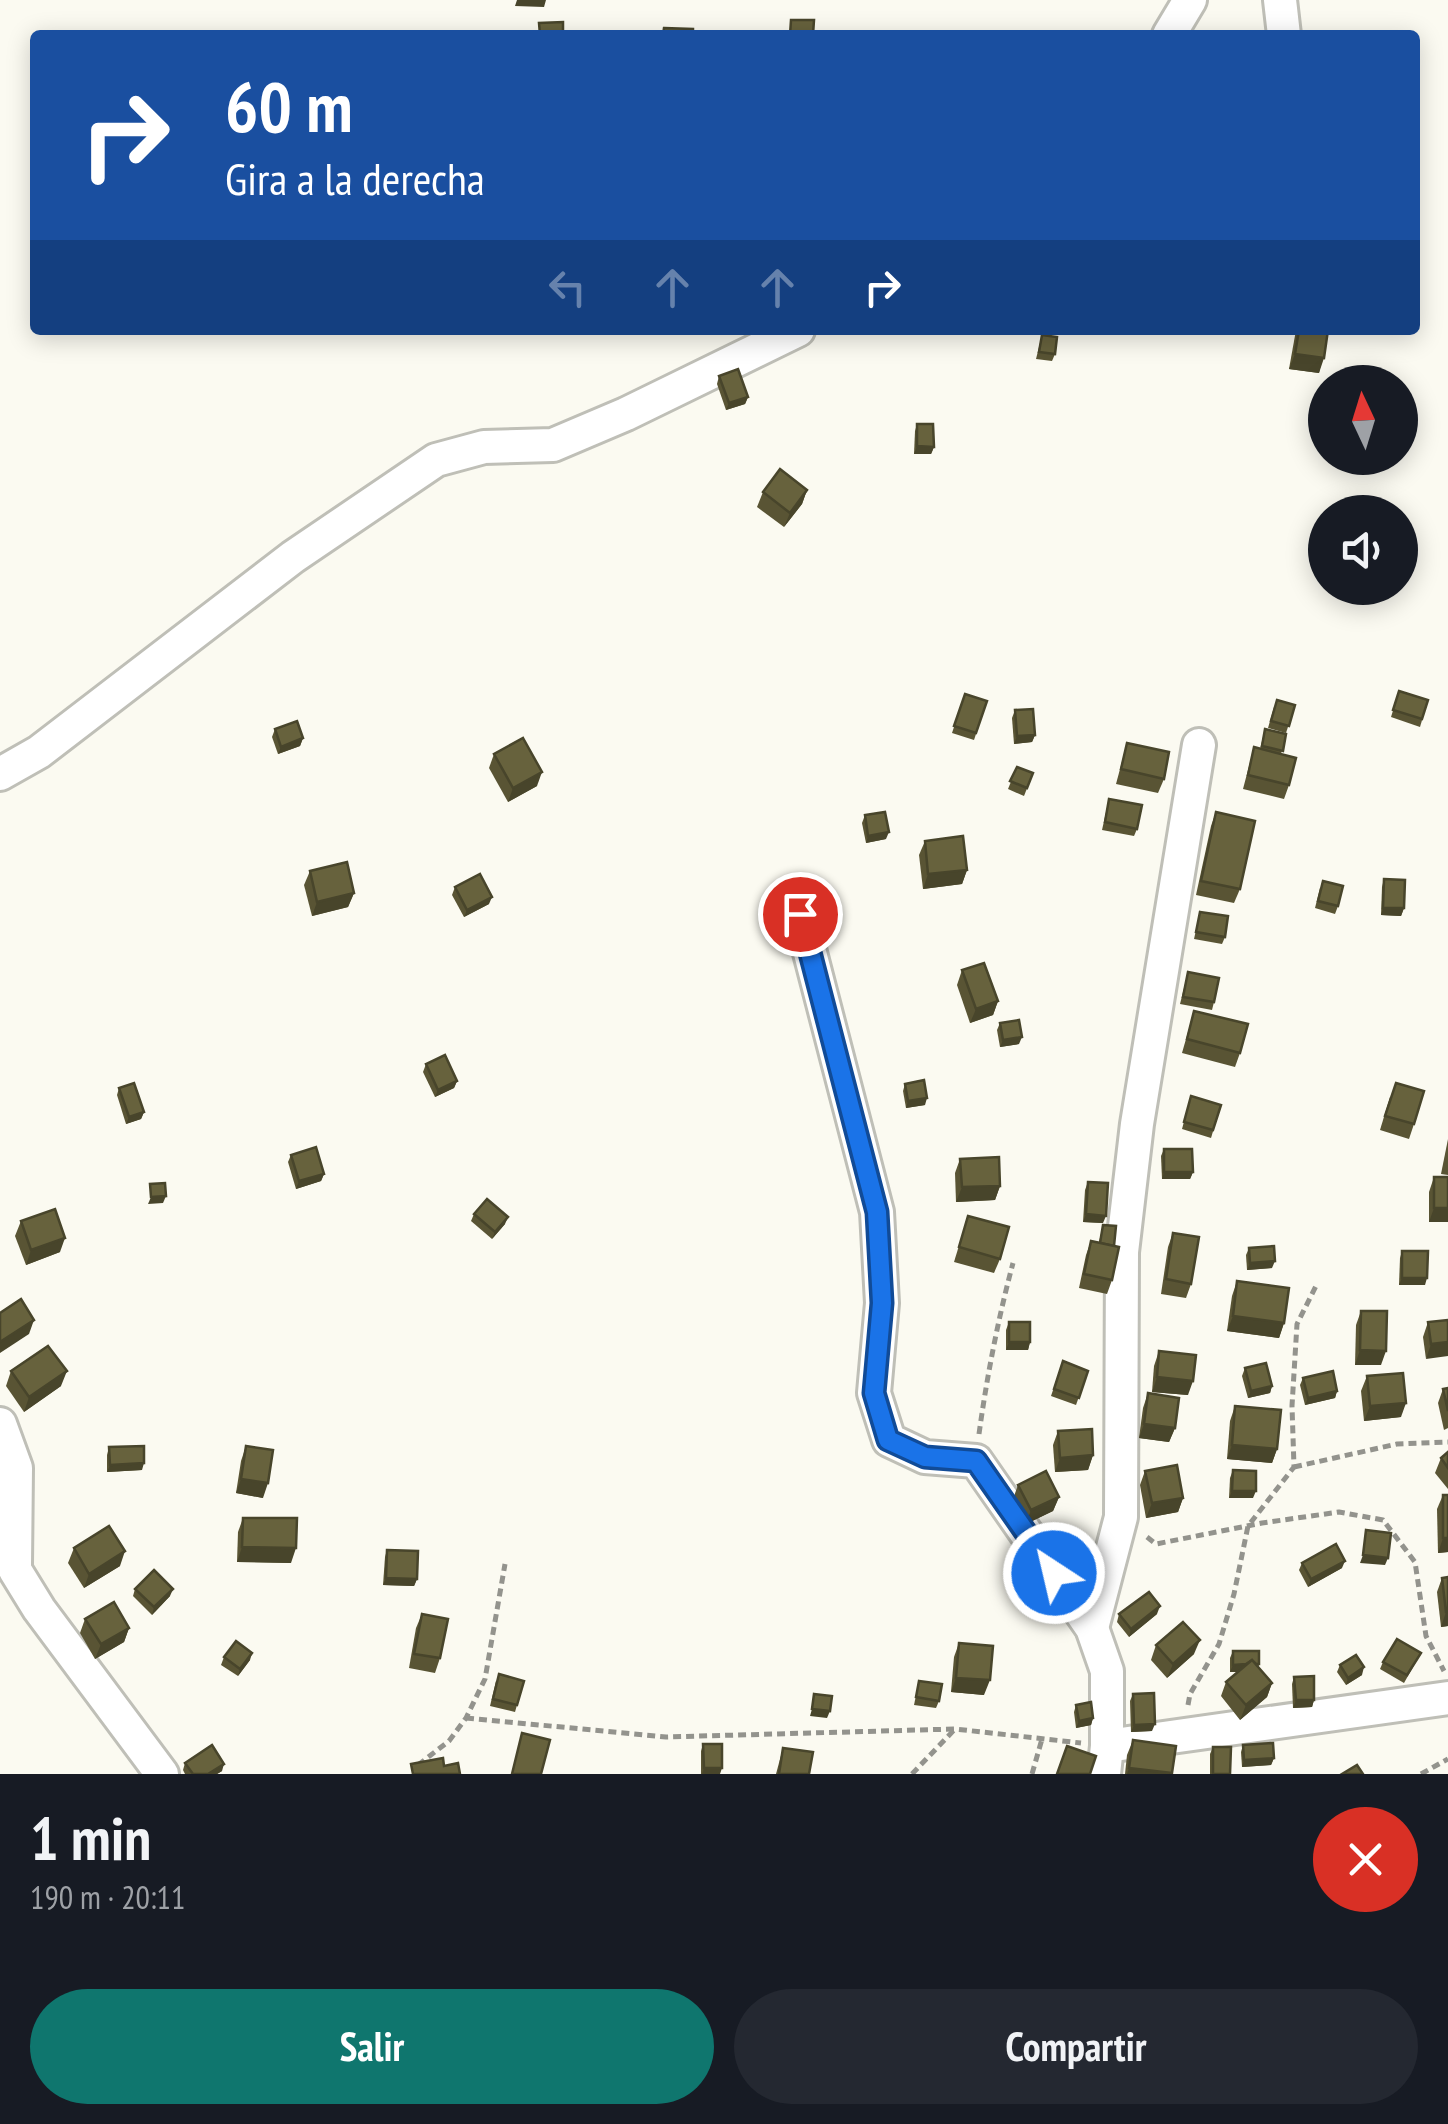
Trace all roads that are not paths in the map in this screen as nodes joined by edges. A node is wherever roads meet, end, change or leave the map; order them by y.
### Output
1 (1190, 0) edge
2 (1280, 0) edge
3 (1172, 30) edge
4 (1283, 30) edge
5 (788, 335) edge
6 (1199, 745) dead end
7 (0, 774) edge
8 (800, 914) dead end
9 (0, 1424) edge
10 (0, 1538) edge
11 (14, 1570) junction
12 (1092, 1628) junction
13 (1448, 1698) edge
14 (1106, 1760) edge
15 (162, 1774) edge

1 - 3 street
2 - 4 street
5 - 7 street
6 - 12 street
8 - 12 street
9 - 11 street
10 - 11 street
11 - 15 street
12 - 14 street
13 - 14 street

